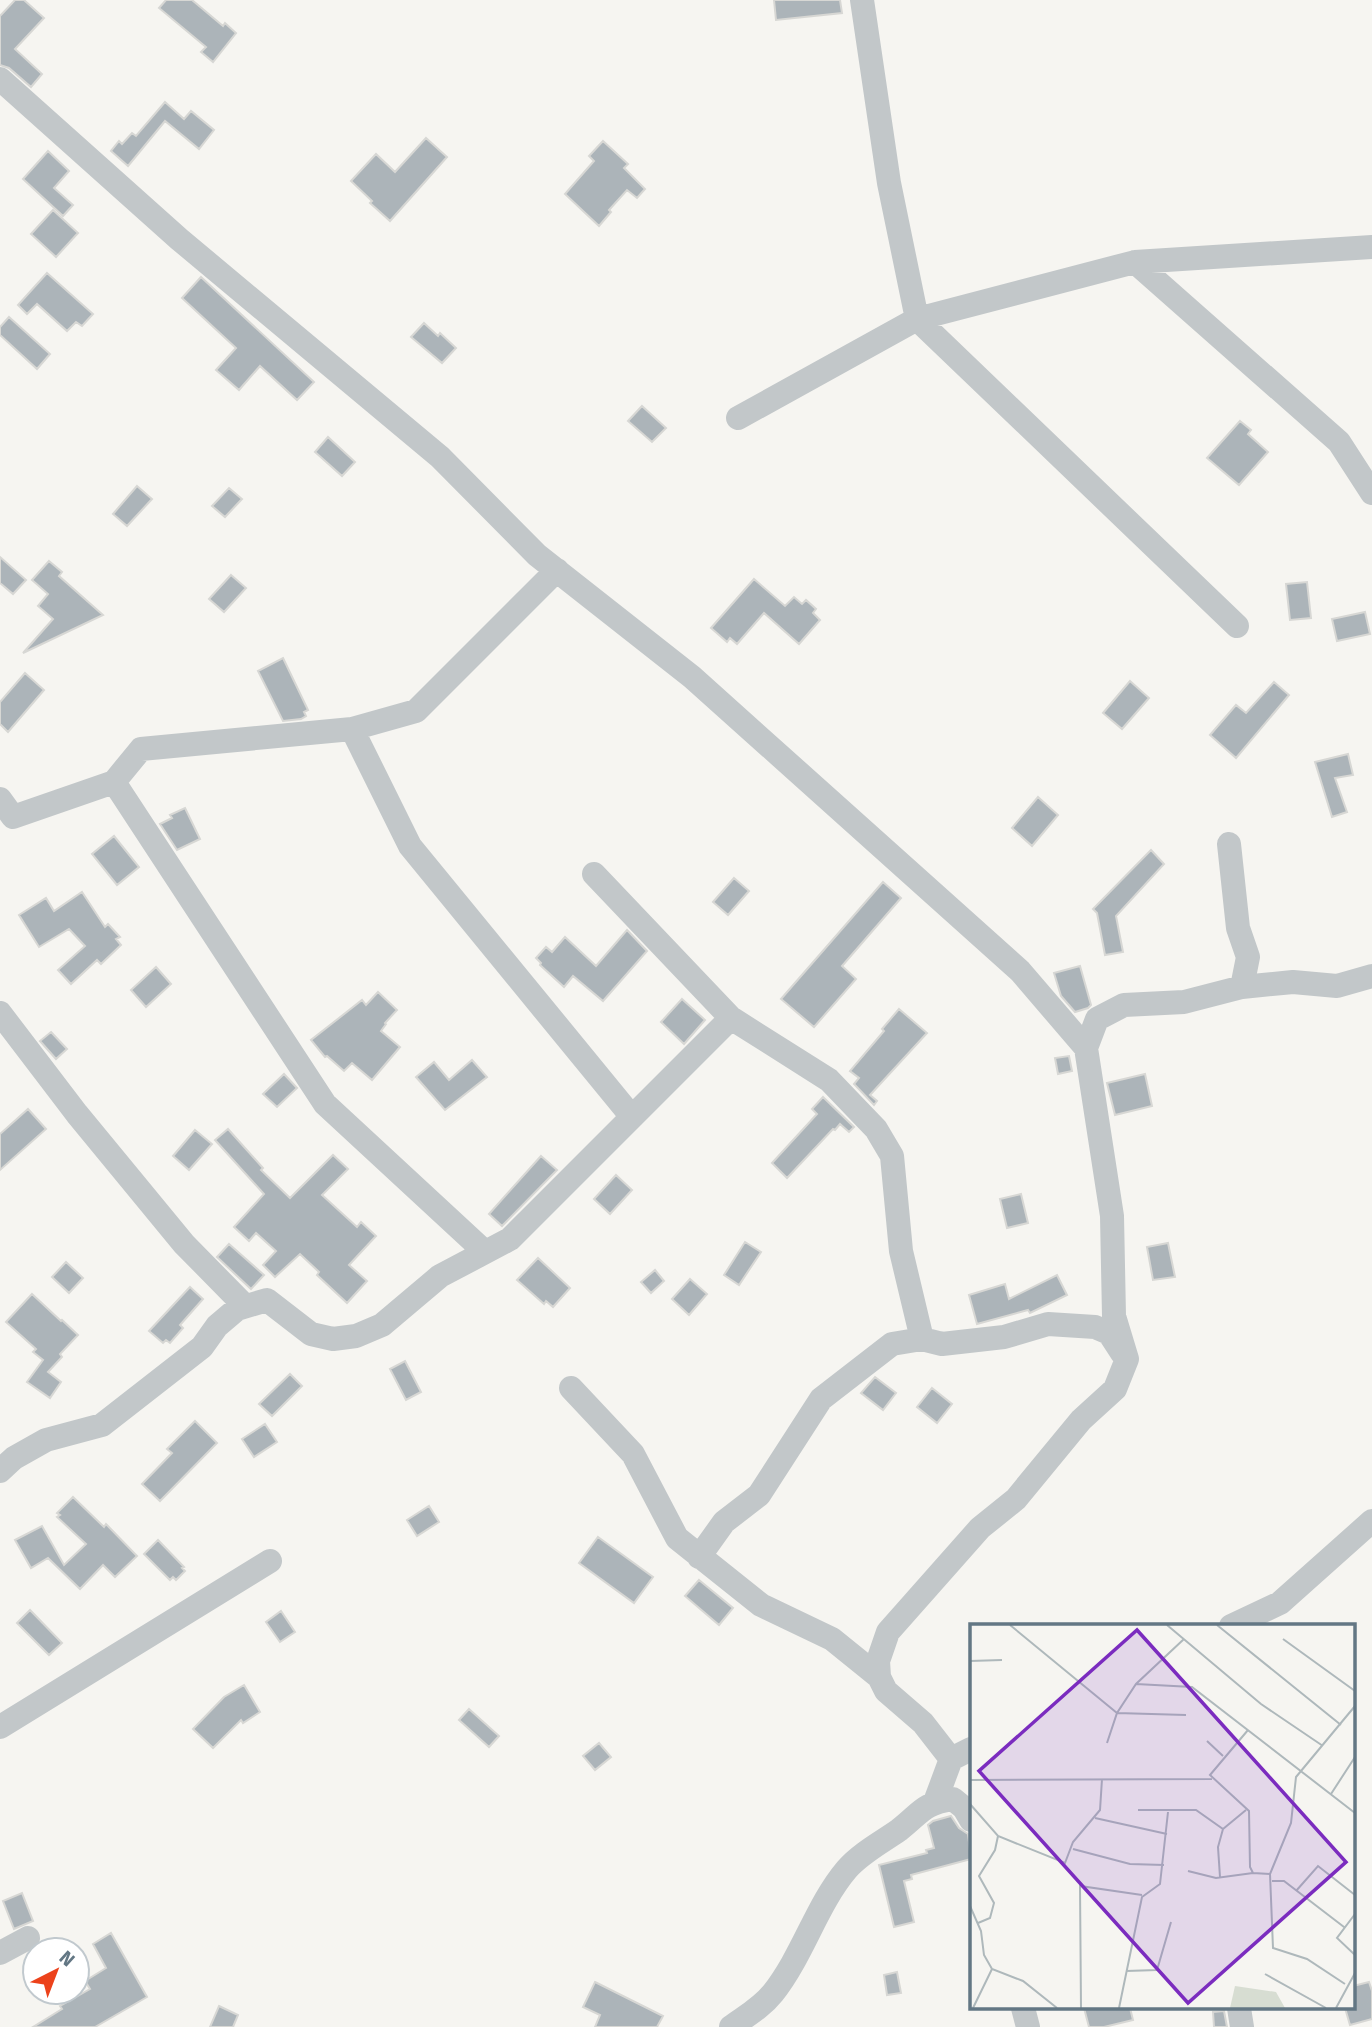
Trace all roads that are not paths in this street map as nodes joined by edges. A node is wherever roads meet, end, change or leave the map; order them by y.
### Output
1 (862, 0) edge
2 (0, 79) edge
3 (1372, 247) edge
4 (1135, 262) junction
5 (917, 319) junction
6 (738, 418) dead end
7 (1372, 493) edge
8 (557, 570) junction
9 (1237, 626) dead end
10 (352, 729) junction
11 (114, 782) junction
12 (0, 800) edge
13 (1229, 844) dead end
14 (594, 874) dead end
15 (1372, 976) edge
16 (1242, 987) junction
17 (0, 1013) edge
18 (731, 1018) junction
19 (1086, 1048) junction
20 (632, 1117) junction
21 (485, 1252) junction
22 (245, 1306) junction
23 (922, 1339) junction
24 (1127, 1359) junction
25 (571, 1388) dead end
26 (0, 1471) edge
27 (1372, 1521) edge
28 (699, 1557) junction
29 (270, 1561) dead end
30 (1235, 1624) edge
31 (879, 1677) junction
32 (0, 1727) edge
33 (961, 1754) edge
34 (934, 1802) junction
35 (970, 1818) edge
36 (21, 1942) edge
37 (0, 1953) edge
38 (1024, 2010) edge
39 (731, 2027) edge
40 (1028, 2027) edge

1 - 5 street
2 - 8 street
3 - 4 street
4 - 5 street
4 - 7 street
5 - 6 street
5 - 9 street
8 - 10 street
8 - 19 street
10 - 11 street
10 - 20 street
11 - 12 street
11 - 21 street
13 - 16 street
14 - 18 street
15 - 16 street
16 - 19 street
17 - 22 street
18 - 20 street
18 - 23 street
19 - 24 street
20 - 21 street
21 - 22 street
22 - 26 street
23 - 24 street
23 - 28 street
24 - 31 street
25 - 28 street
27 - 30 street
28 - 31 street
29 - 32 street
31 - 33 street
33 - 34 street
34 - 35 street
34 - 39 street
36 - 37 street
38 - 40 street

